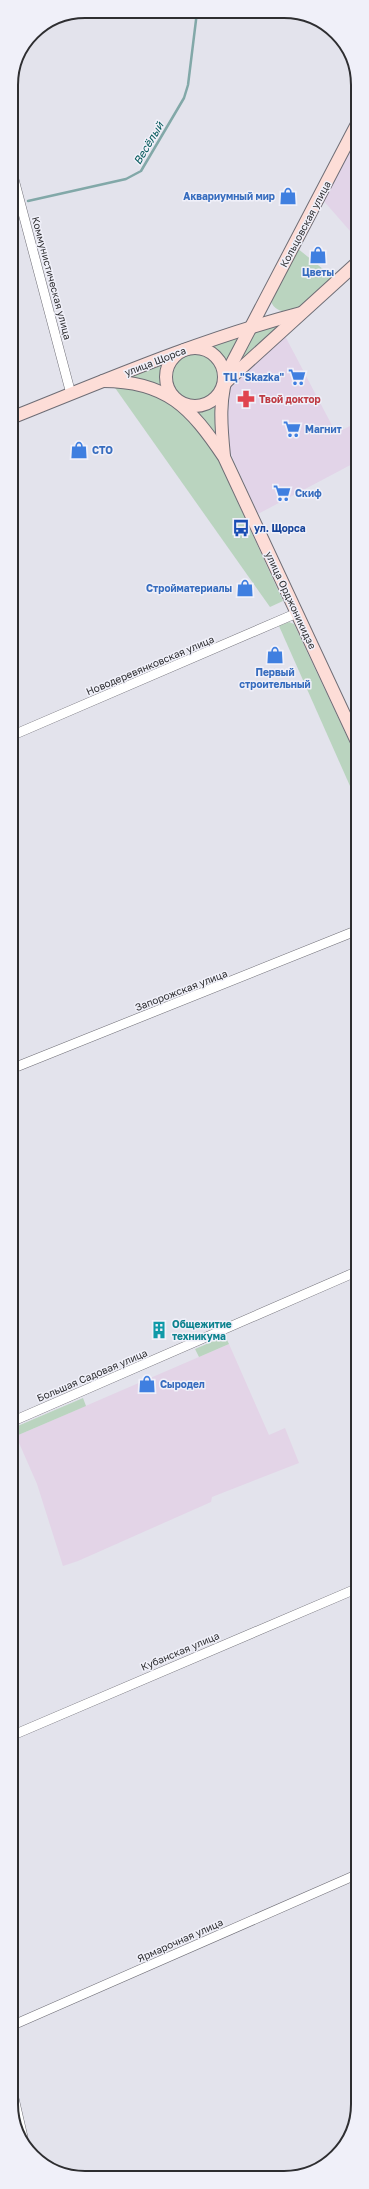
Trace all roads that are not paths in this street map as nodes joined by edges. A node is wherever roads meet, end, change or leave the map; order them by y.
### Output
1 (351, 135) edge
2 (18, 194) edge
3 (351, 268) edge
4 (301, 313) junction
5 (251, 326) junction
6 (184, 350) junction
7 (103, 381) junction
8 (223, 385) junction
9 (71, 394) junction
10 (178, 401) junction
11 (18, 415) edge
12 (224, 457) junction
13 (297, 613) junction
14 (351, 729) edge
15 (18, 733) edge
16 (351, 933) edge
17 (18, 1067) edge
18 (351, 1274) edge
19 (18, 1419) edge
20 (351, 1591) edge
21 (18, 1733) edge
22 (351, 1877) edge
23 (18, 2023) edge

1 - 5 main road, Кольцовская улица
2 - 9 street, Коммунистическая улица
3 - 4 main road, улица Щорса
4 - 5 main road, улица Щорса
4 - 8 main road, улица Щорса
5 - 6 main road, улица Щорса
5 - 8 main road, Кольцовская улица
6 - 7 main road, улица Щорса
6 - 8 main road
6 - 10 main road
7 - 9 main road, улица Щорса
7 - 10 main road
8 - 10 main road
8 - 12 main road
9 - 11 main road, улица Щорса
10 - 12 main road
12 - 13 main road, улица Орджоникидзе
13 - 14 main road, улица Орджоникидзе
13 - 15 street, Новодеревянковская улица
16 - 17 street, Запорожская улица
18 - 19 street, Большая Садовая улица
20 - 21 street, Кубанская улица
22 - 23 street, Ярмарочная улица

